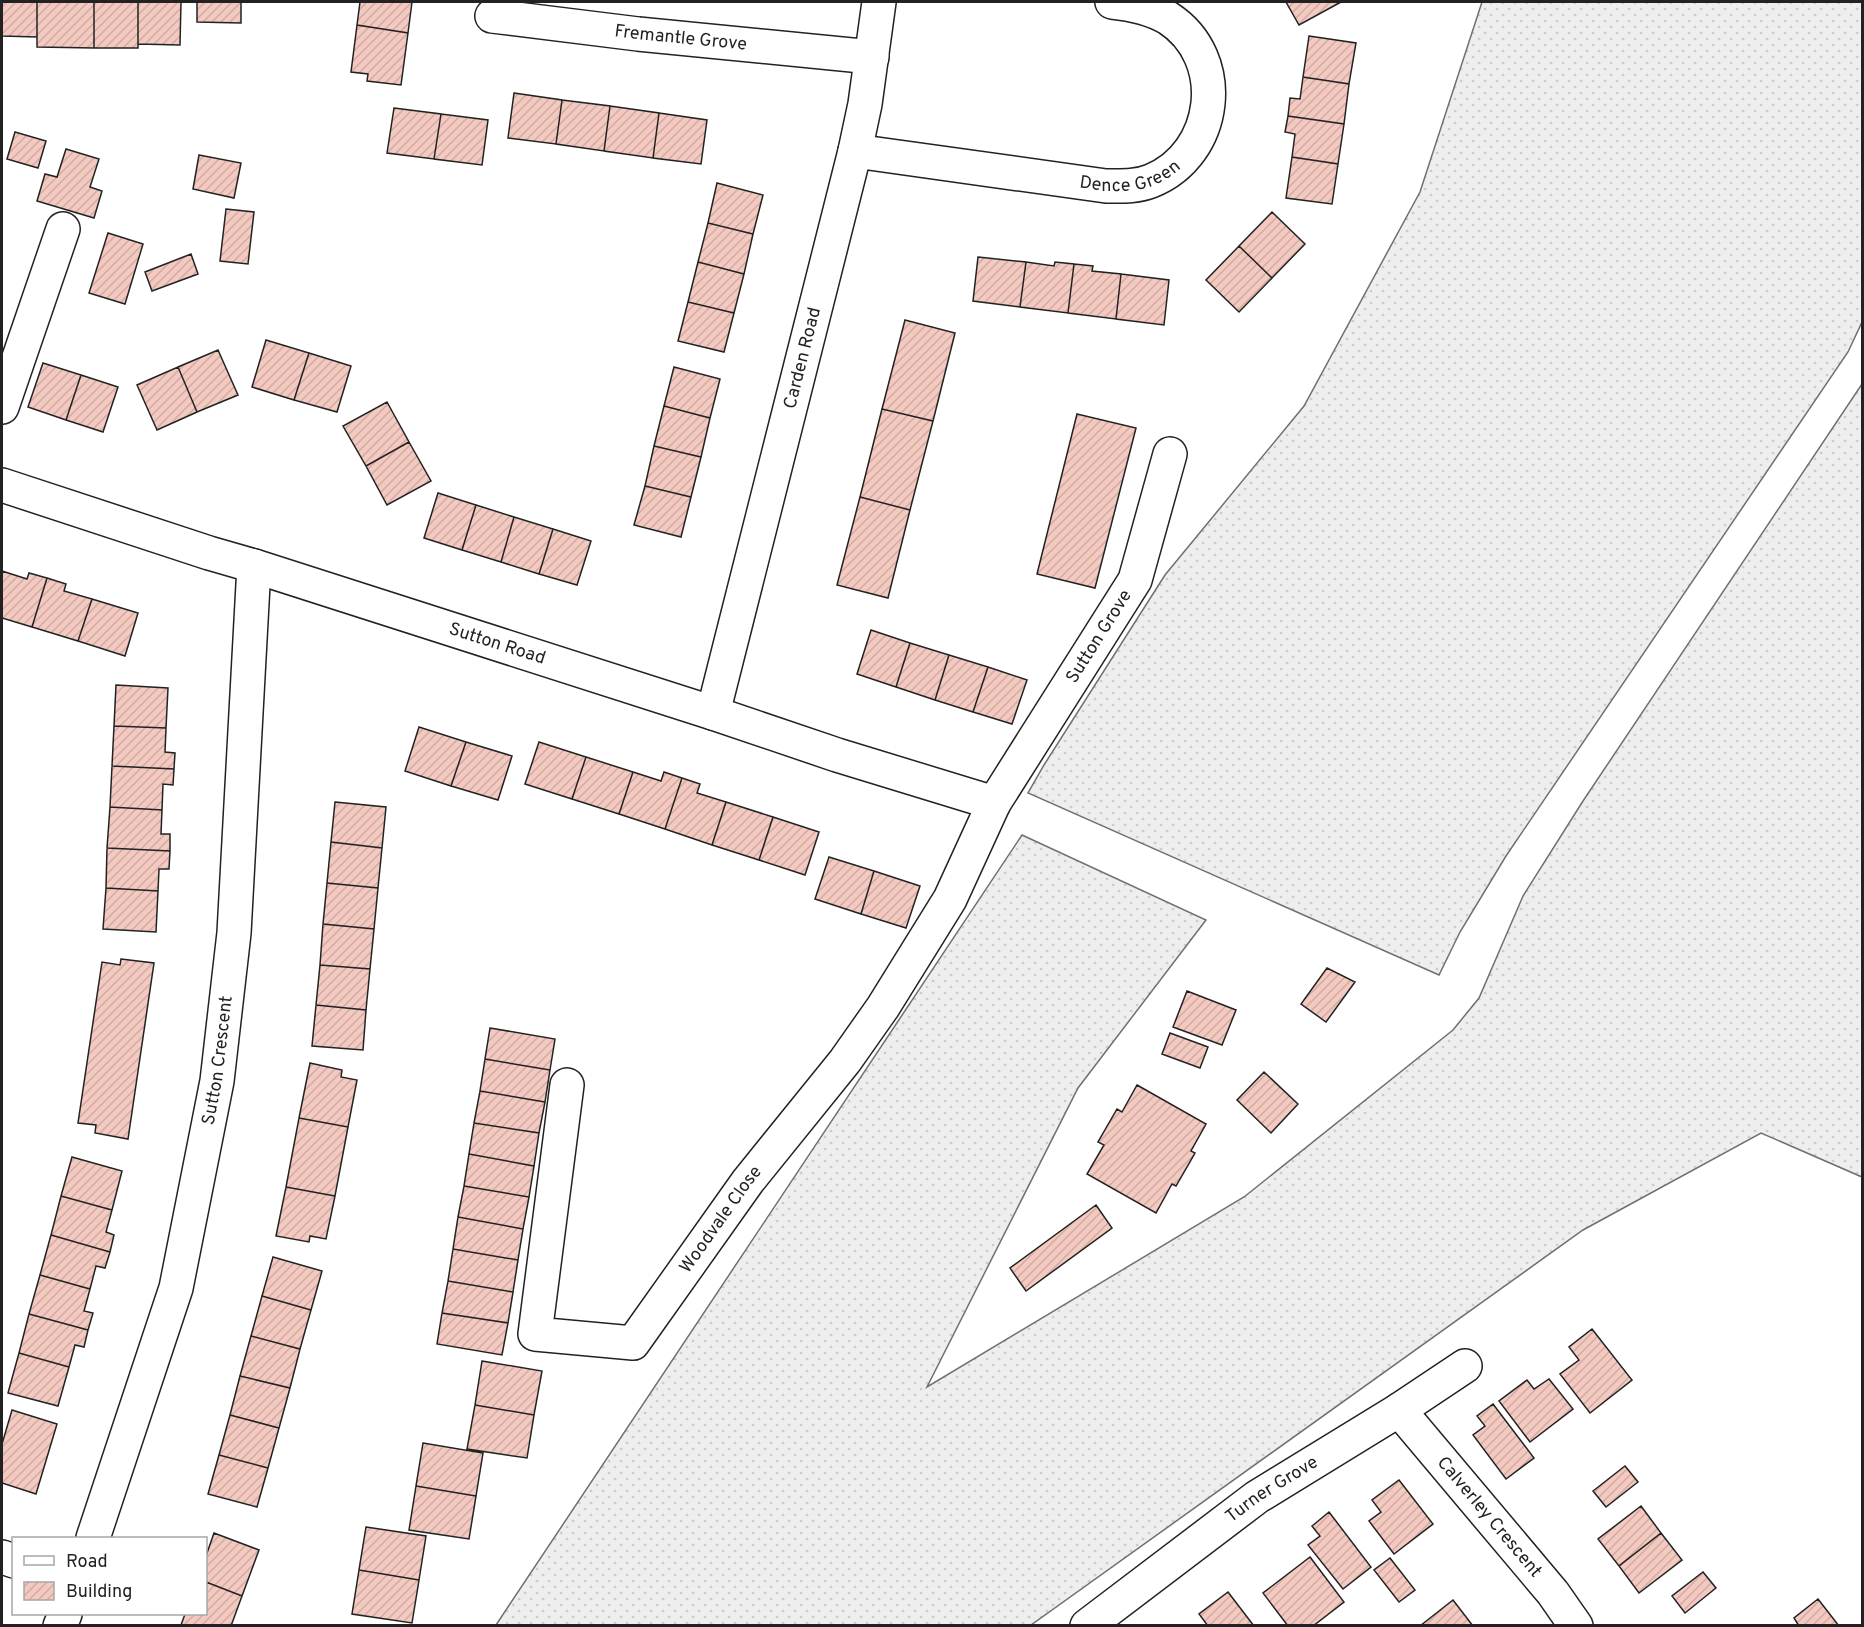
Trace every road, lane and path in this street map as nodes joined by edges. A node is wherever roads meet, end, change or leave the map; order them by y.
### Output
1 (879, 2) edge
2 (1112, 2) edge
3 (492, 16) dead end
4 (872, 57) junction
5 (855, 151) junction
6 (63, 229) dead end
7 (2, 407) edge
8 (1170, 454) dead end
9 (2, 485) edge
10 (254, 566) junction
11 (713, 713) junction
12 (994, 803) junction
13 (567, 1085) dead end
14 (1465, 1366) dead end
15 (1399, 1410) junction
16 (94, 1537) edge
17 (1087, 1626) edge
18 (1576, 1626) edge

1 - 4 street, Carden Road
2 - 5 street, Dence Green
3 - 4 street, Fremantle Grove
4 - 5 street, Carden Road
5 - 11 street, Carden Road
6 - 7 street
8 - 12 street, Sutton Grove
9 - 10 street, Sutton Road
10 - 11 street, Sutton Road
10 - 16 street, Sutton Crescent
11 - 12 street, Sutton Road
12 - 13 street, Woodvale Close
14 - 15 street, Turner Grove
15 - 17 street, Turner Grove
15 - 18 street, Calverley Crescent

